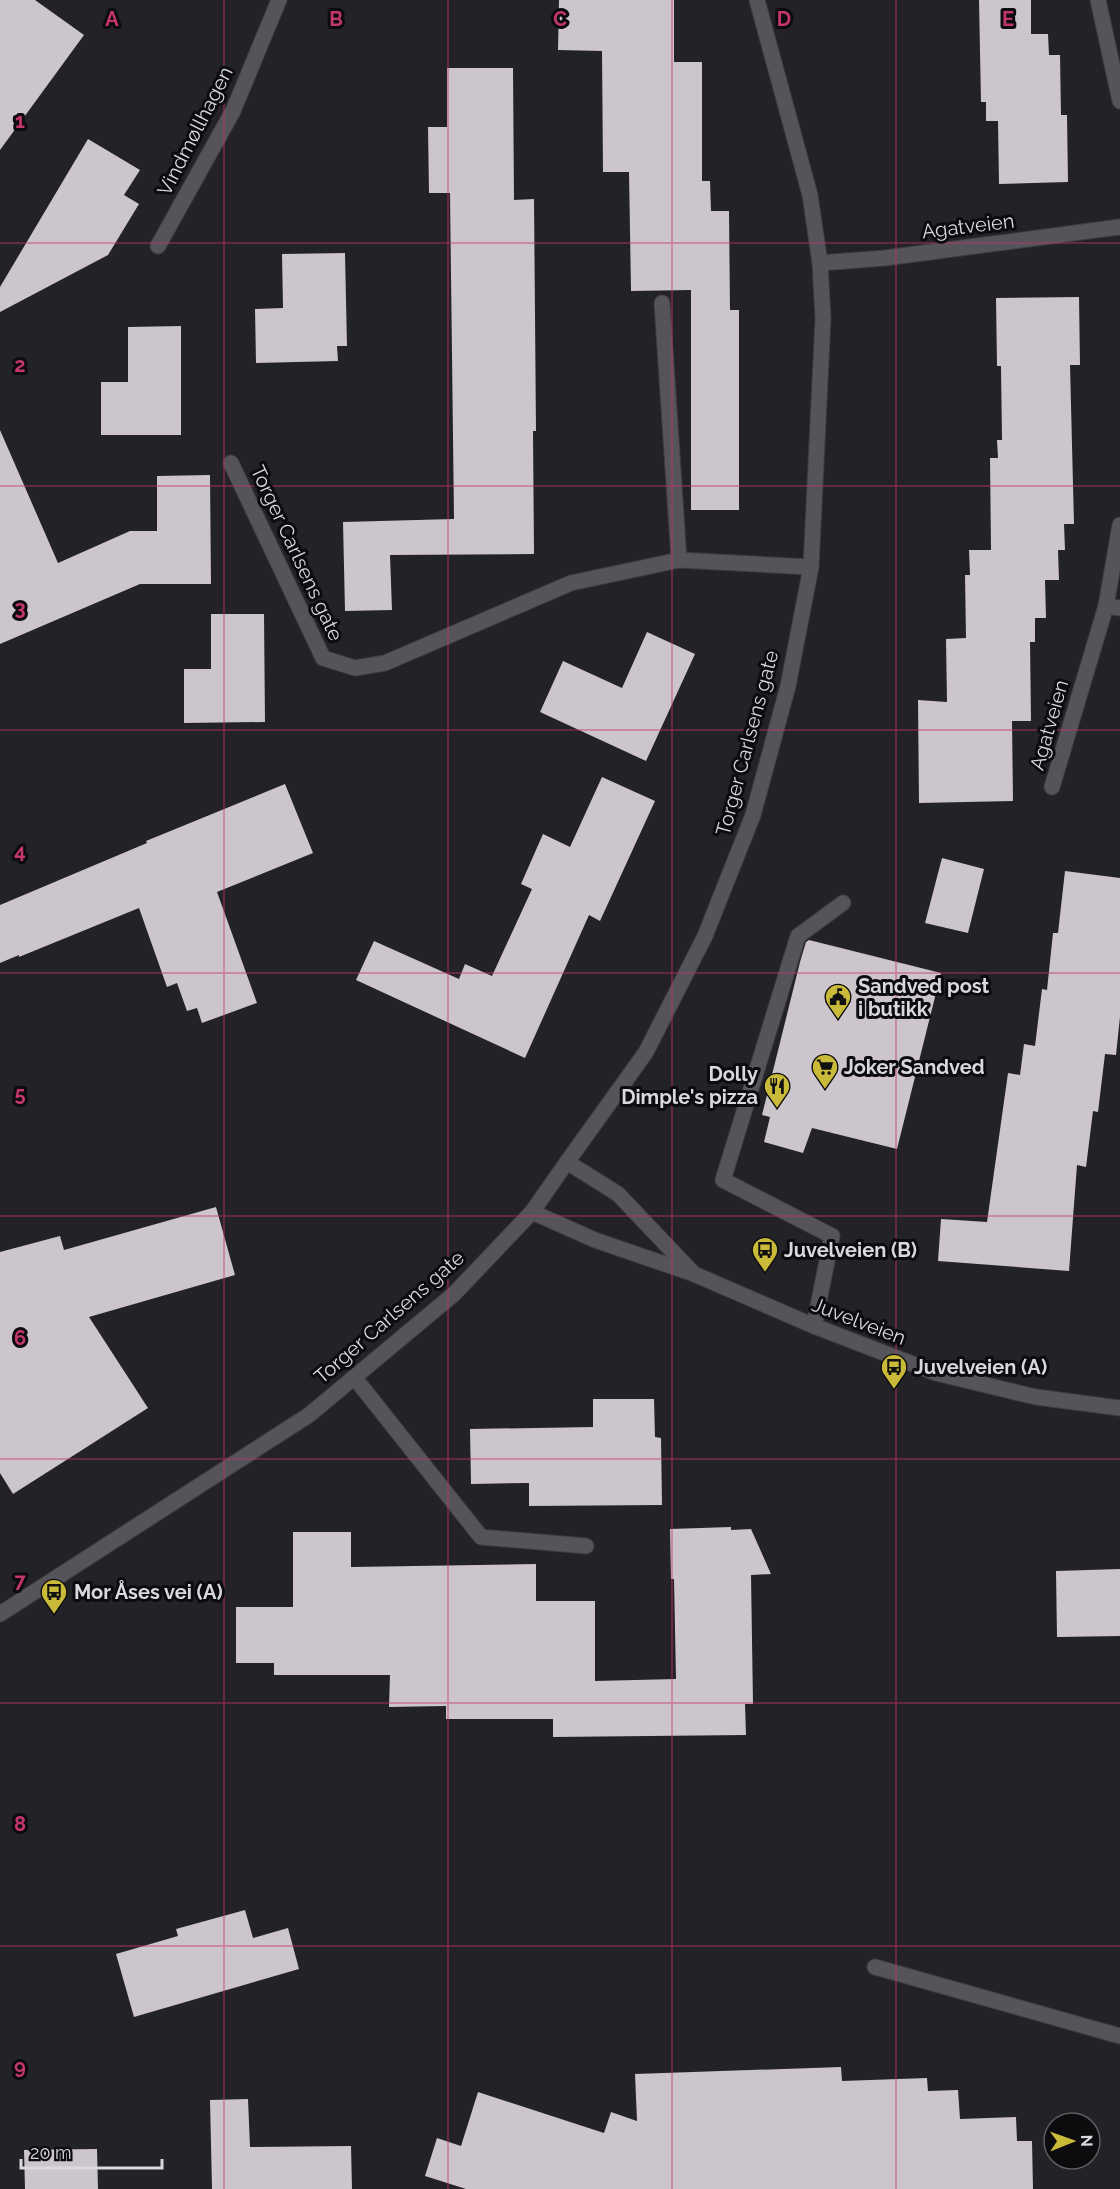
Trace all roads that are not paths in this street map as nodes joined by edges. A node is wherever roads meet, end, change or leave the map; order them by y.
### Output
1 (279, 0) edge
2 (757, 0) edge
3 (1098, 0) edge
4 (1120, 101) edge
5 (1120, 227) edge
6 (158, 246) dead end
7 (820, 263) junction
8 (662, 303) dead end
9 (231, 463) dead end
10 (1120, 525) edge
11 (679, 560) junction
12 (810, 567) junction
13 (1113, 607) edge
14 (1052, 787) dead end
15 (843, 903) dead end
16 (567, 1162) junction
17 (532, 1212) junction
18 (694, 1274) junction
19 (814, 1326) junction
20 (354, 1377) junction
21 (1120, 1408) edge
22 (586, 1546) dead end
23 (0, 1614) edge
24 (875, 1967) dead end
25 (1120, 2036) edge

1 - 6 street, Vindmøllhagen
2 - 7 street, Torger Carlsens gate
3 - 4 street
5 - 7 street, Agatveien
7 - 12 street, Torger Carlsens gate
8 - 11 street
9 - 11 street, Torger Carlsens gate
10 - 13 street, Agatveien
11 - 12 street, Torger Carlsens gate
12 - 16 street, Torger Carlsens gate
13 - 14 street, Agatveien
15 - 19 street
16 - 17 street, Torger Carlsens gate
16 - 18 street, Juvelveien
17 - 18 street, Juvelveien
17 - 20 street, Torger Carlsens gate
18 - 19 street, Juvelveien
19 - 21 street, Juvelveien
20 - 22 street
20 - 23 street, Torger Carlsens gate
24 - 25 street

